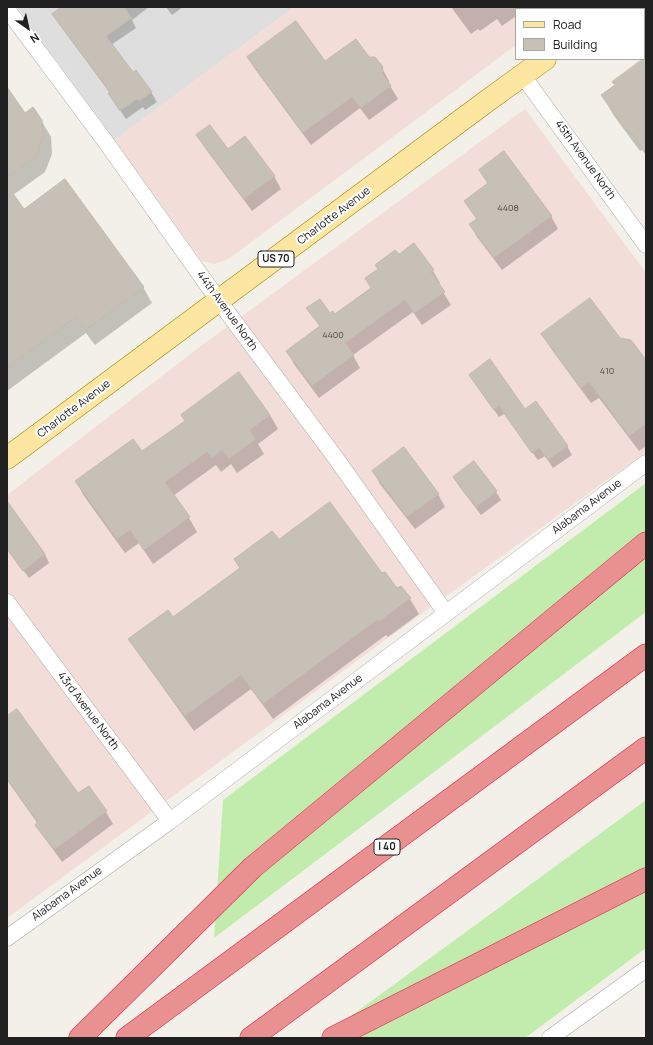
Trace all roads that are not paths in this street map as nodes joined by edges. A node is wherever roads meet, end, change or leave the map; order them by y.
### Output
1 (7, 9) edge
2 (544, 60) edge
3 (523, 76) junction
4 (646, 245) edge
5 (219, 301) junction
6 (7, 458) edge
7 (646, 463) edge
8 (646, 544) edge
9 (7, 602) edge
10 (446, 612) junction
11 (646, 655) edge
12 (646, 748) edge
13 (170, 821) junction
14 (646, 879) edge
15 (7, 938) edge
16 (646, 969) edge
17 (80, 1038) edge
18 (128, 1038) edge
19 (251, 1038) edge
20 (333, 1038) edge
21 (550, 1038) edge

1 - 5 street, 44th Avenue North
2 - 3 main road, Charlotte Avenue / US 70
3 - 4 street, 45th Avenue North
3 - 5 main road, Charlotte Avenue / US 70
5 - 6 main road, Charlotte Avenue / US 70
5 - 10 street, 44th Avenue North
7 - 10 street, Alabama Avenue
8 - 17 highway
9 - 13 street, 43rd Avenue North
10 - 13 street, Alabama Avenue
11 - 18 highway, I 40
12 - 19 highway
13 - 15 street, Alabama Avenue
14 - 20 highway
16 - 21 street

